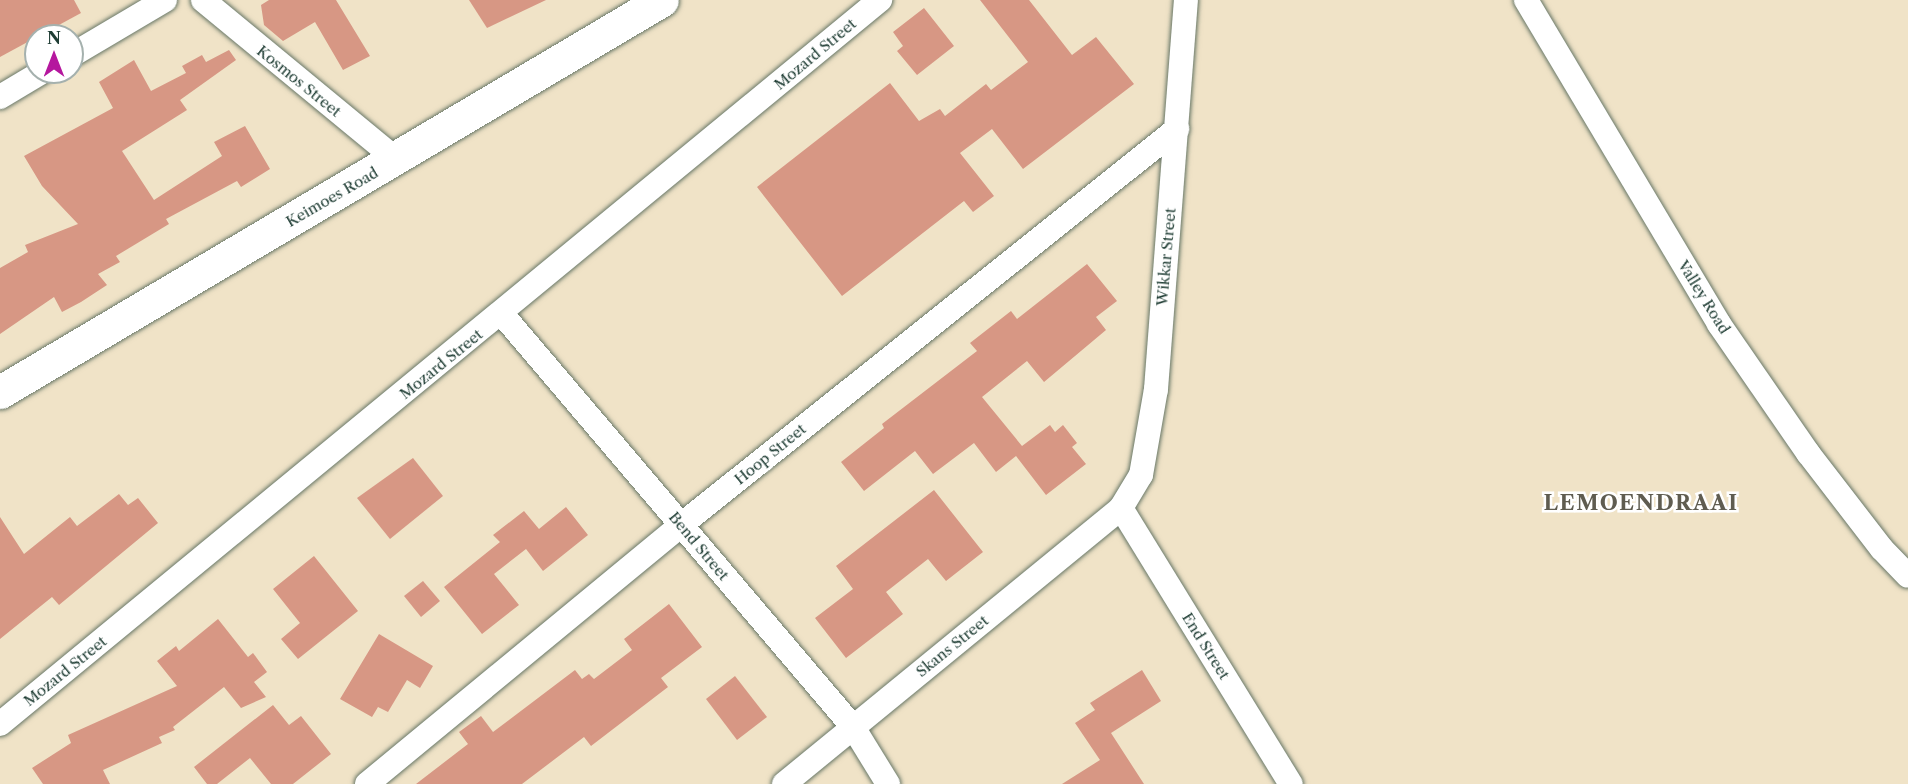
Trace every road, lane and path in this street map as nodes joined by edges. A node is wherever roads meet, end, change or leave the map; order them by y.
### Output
1 (165, 0) edge
2 (203, 0) edge
3 (662, 0) edge
4 (880, 0) edge
5 (1186, 0) edge
6 (1526, 0) edge
7 (84, 48) edge
8 (24, 83) edge
9 (0, 97) edge
10 (1176, 129) junction
11 (396, 159) junction
12 (502, 314) junction
13 (0, 392) edge
14 (1121, 508) junction
15 (681, 525) junction
16 (1908, 576) edge
17 (0, 724) edge
18 (853, 727) junction
19 (368, 784) edge
20 (784, 784) edge
21 (888, 784) edge
22 (1292, 784) edge

1 - 7 street
2 - 11 street, Kosmos Street
3 - 11 street, Keimoes Road
4 - 12 street, Mozard Street
5 - 10 street, Wikkar Street
6 - 16 street, Valley Road
8 - 9 street
10 - 14 street, Wikkar Street
10 - 15 street, Hoop Street
11 - 13 street, Keimoes Road
12 - 15 street, Bend Street
12 - 17 street, Mozard Street
14 - 18 street, Skans Street
14 - 22 street, End Street
15 - 18 street, Bend Street
15 - 19 street, Hoop Street
18 - 20 street, Skans Street
18 - 21 street, Bend Street

